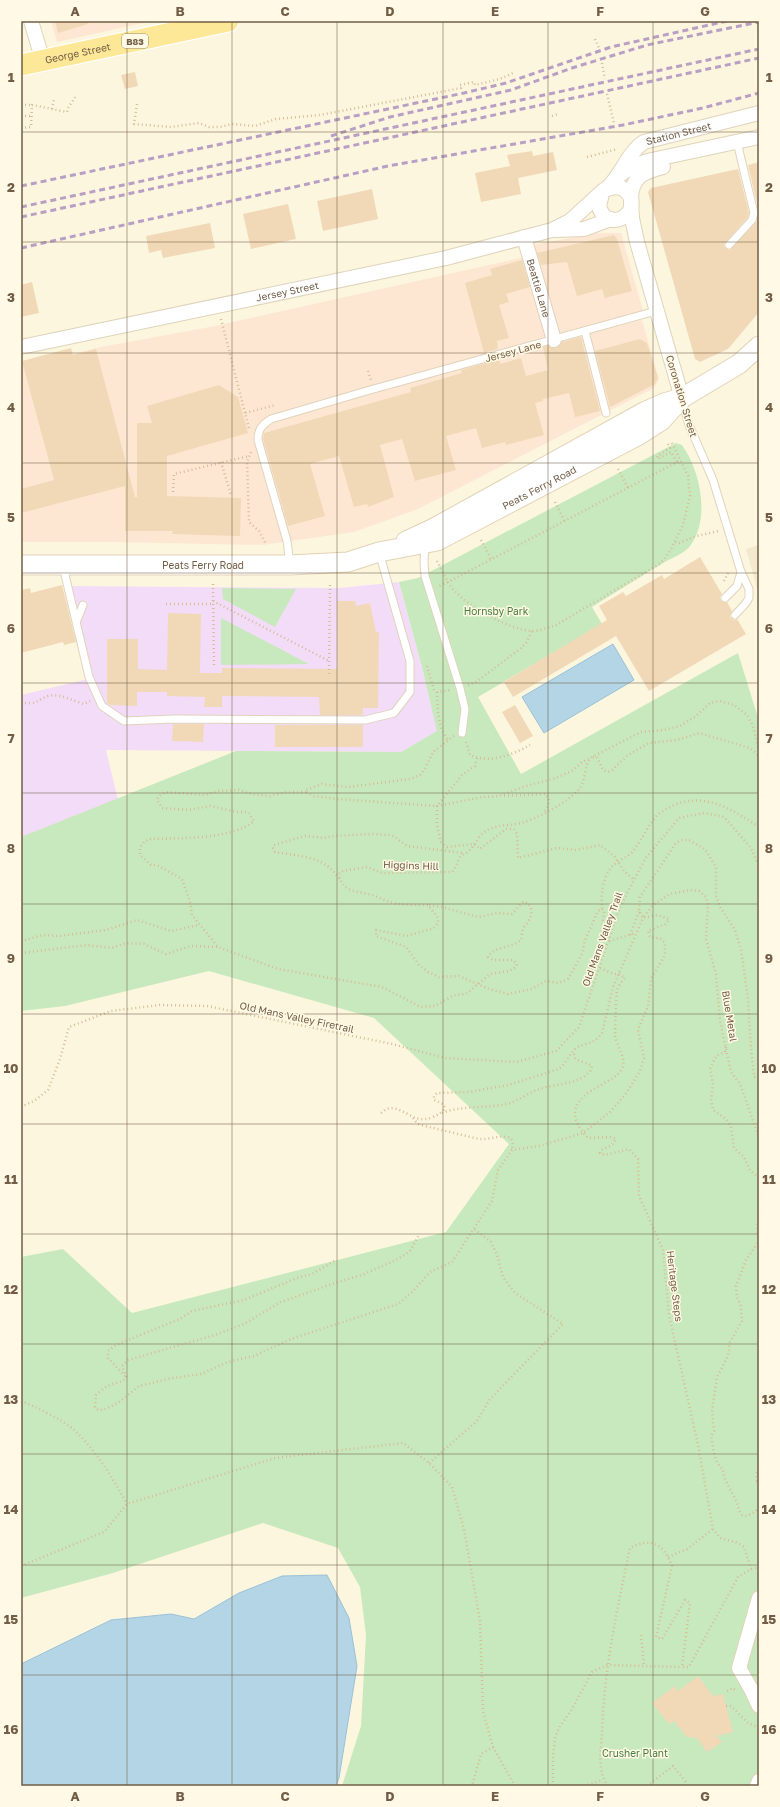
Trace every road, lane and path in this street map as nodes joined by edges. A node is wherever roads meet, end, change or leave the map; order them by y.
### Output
1 (31, 21) edge
2 (228, 21) edge
3 (595, 39) dead end
4 (599, 48) dead end
5 (43, 61) junction
6 (602, 63) dead end
7 (21, 65) edge
8 (513, 73) dead end
9 (605, 79) dead end
10 (607, 94) dead end
11 (76, 96) dead end
12 (54, 99) dead end
13 (137, 104) dead end
14 (21, 105) edge
15 (32, 105) junction
16 (52, 109) junction
17 (759, 113) edge
18 (558, 114) dead end
19 (21, 116) edge
20 (31, 116) junction
21 (552, 116) dead end
22 (614, 123) dead end
23 (21, 128) edge
24 (759, 137) edge
25 (738, 147) junction
26 (759, 147) edge
27 (618, 150) dead end
28 (587, 157) dead end
29 (608, 187) junction
30 (631, 202) junction
31 (759, 207) edge
32 (754, 213) junction
33 (613, 220) junction
34 (552, 230) junction
35 (524, 237) junction
36 (637, 242) junction
37 (729, 245) dead end
38 (218, 305) junction
39 (656, 311) junction
40 (585, 331) junction
41 (554, 340) junction
42 (759, 346) edge
43 (21, 347) edge
44 (368, 371) dead end
45 (371, 381) dead end
46 (682, 398) junction
47 (280, 404) dead end
48 (245, 413) junction
49 (606, 413) dead end
50 (250, 430) dead end
51 (672, 443) dead end
52 (668, 444) dead end
53 (253, 448) dead end
54 (249, 456) junction
55 (681, 460) junction
56 (221, 462) junction
57 (677, 462) junction
58 (618, 469) dead end
59 (628, 488) junction
60 (173, 492) dead end
61 (231, 496) dead end
62 (556, 502) dead end
63 (565, 522) junction
64 (716, 531) dead end
65 (481, 540) dead end
66 (675, 542) junction
67 (266, 544) dead end
68 (425, 544) junction
69 (381, 552) junction
70 (491, 559) junction
71 (437, 561) dead end
72 (21, 564) edge
73 (63, 565) junction
74 (290, 565) junction
75 (741, 572) junction
76 (448, 582) junction
77 (213, 584) dead end
78 (330, 585) dead end
79 (725, 598) dead end
80 (213, 603) junction
81 (166, 604) dead end
82 (84, 605) dead end
83 (735, 615) dead end
84 (77, 620) junction
85 (532, 631) junction
86 (329, 661) junction
87 (427, 666) dead end
88 (214, 667) dead end
89 (329, 674) dead end
90 (460, 688) junction
91 (95, 690) junction
92 (437, 692) junction
93 (21, 702) edge
94 (460, 732) junction
95 (449, 741) junction
96 (530, 745) dead end
97 (759, 751) edge
98 (759, 756) edge
99 (592, 757) junction
100 (477, 758) junction
101 (306, 792) junction
102 (499, 796) junction
103 (437, 806) junction
104 (544, 812) junction
105 (759, 827) edge
106 (474, 844) junction
107 (464, 854) junction
108 (618, 861) junction
109 (759, 867) edge
110 (634, 880) junction
111 (340, 881) junction
112 (428, 905) junction
113 (602, 909) junction
114 (639, 911) junction
115 (643, 918) junction
116 (199, 925) junction
117 (636, 933) junction
118 (630, 935) junction
119 (21, 941) edge
120 (610, 941) junction
121 (218, 947) junction
122 (21, 953) edge
123 (600, 968) junction
124 (619, 974) junction
125 (479, 985) junction
126 (589, 998) joint
127 (726, 1046) junction
128 (574, 1050) junction
129 (759, 1078) edge
130 (21, 1107) edge
131 (381, 1113) dead end
132 (442, 1113) junction
133 (413, 1118) junction
134 (583, 1133) junction
135 (759, 1137) edge
136 (512, 1150) junction
137 (759, 1180) edge
138 (759, 1216) edge
139 (474, 1229) junction
140 (419, 1235) dead end
141 (336, 1260) dead end
142 (126, 1377) junction
143 (21, 1402) edge
144 (430, 1463) junction
145 (759, 1469) edge
146 (759, 1481) edge
147 (127, 1504) junction
148 (759, 1507) edge
149 (714, 1529) junction
150 (668, 1557) junction
151 (21, 1566) edge
152 (759, 1567) edge
153 (751, 1569) junction
154 (759, 1598) edge
155 (641, 1635) dead end
156 (607, 1665) junction
157 (644, 1665) junction
158 (682, 1666) junction
159 (759, 1703) edge
160 (726, 1706) dead end
161 (759, 1706) edge
162 (759, 1710) edge
163 (759, 1728) edge
164 (493, 1747) junction
165 (603, 1780) junction
166 (686, 1782) dead end
167 (759, 1782) edge
168 (472, 1786) edge
169 (515, 1786) edge
170 (554, 1786) edge
171 (584, 1786) edge
172 (608, 1786) edge
173 (647, 1786) edge
174 (757, 1786) edge

1 - 5 street
2 - 5 main road, George Street / B83
3 - 4 path
5 - 7 main road, George Street / B83
6 - 9 path
8 - 13 path
10 - 22 path
11 - 16 path
12 - 16 path
14 - 15 path
15 - 16 path
15 - 20 path
17 - 29 street, Station Street
18 - 21 path
19 - 20 path
20 - 23 path
24 - 25 street, Station Street
25 - 26 street, Station Street
25 - 29 street, Station Street
25 - 30 street, Station Street
25 - 32 lane
27 - 28 path
29 - 30 street
29 - 33 street
29 - 34 street, Jersey Street
30 - 33 street
30 - 36 street, Coronation Street
31 - 32 lane
32 - 37 lane
33 - 34 street, Jersey Street
33 - 36 street, Coronation Street
34 - 35 street, Jersey Street
35 - 38 street, Jersey Street
35 - 41 street, Beattie Lane
36 - 39 street, Coronation Street
38 - 43 street, Jersey Street
38 - 48 path
39 - 40 lane, Jersey Lane
39 - 46 street, Coronation Street
40 - 41 lane, Jersey Lane
40 - 49 lane
41 - 74 lane, Jersey Lane
42 - 46 main road, Peats Ferry Road
44 - 45 path
46 - 68 main road, Peats Ferry Road
46 - 69 main road, Peats Ferry Road
46 - 75 lane, Coronation Street
47 - 48 path
48 - 50 path
51 - 55 path
52 - 57 path
53 - 54 path
54 - 56 path
54 - 67 path
55 - 57 path
55 - 66 path
56 - 60 path
56 - 61 path
57 - 59 path
58 - 59 path
59 - 63 path
62 - 63 path
63 - 70 path
64 - 66 path
65 - 70 path
66 - 85 path
68 - 69 main road, Peats Ferry Road
68 - 90 lane
69 - 74 main road, Peats Ferry Road
69 - 91 lane
70 - 76 path
71 - 76 path
72 - 73 main road, Peats Ferry Road
73 - 74 main road, Peats Ferry Road
73 - 84 lane
75 - 79 lane
75 - 83 lane, Coronation Street
76 - 85 path
77 - 80 path
78 - 86 path
80 - 81 path
80 - 86 path
80 - 88 path
82 - 84 lane
84 - 91 lane
85 - 90 path
86 - 89 path
87 - 92 path
90 - 92 path
90 - 94 lane
91 - 93 path
92 - 95 path
94 - 95 path
94 - 100 path
95 - 101 path
96 - 100 path
97 - 99 path
98 - 99 path
99 - 102 path
99 - 104 path, Higgins Hill
100 - 103 path
101 - 103 path
101 - 116 path
102 - 103 path
102 - 104 path
103 - 106 path
104 - 106 path, Higgins Hill
105 - 108 path
106 - 107 path, Higgins Hill
106 - 108 path
107 - 111 path, Higgins Hill
107 - 111 path
108 - 110 path
108 - 113 path
109 - 110 path, Old Mans Valley Trail
110 - 120 path, Old Mans Valley Trail
111 - 112 path
112 - 125 path
112 - 125 path
113 - 120 path
113 - 125 path
114 - 115 path
114 - 118 path
114 - 129 path
115 - 117 path
115 - 127 path, Blue Metal
115 - 134 path
116 - 119 path
116 - 121 path
117 - 118 path
117 - 124 path
118 - 120 path
120 - 123 path, Old Mans Valley Trail
121 - 122 path
121 - 125 path
123 - 124 path
123 - 126 path, Old Mans Valley Trail
124 - 128 path
124 - 134 path
126 - 130 path, Old Mans Valley Firetrail
127 - 135 path, Blue Metal
127 - 137 path
128 - 132 path
128 - 132 path
131 - 133 path
132 - 133 path
133 - 136 path
134 - 136 path
134 - 149 path, Heritage Steps
136 - 139 path
138 - 148 path
139 - 142 path
139 - 144 path
140 - 142 path
141 - 142 path
143 - 147 path
144 - 147 path
144 - 164 path
145 - 146 path
147 - 151 path
149 - 150 path
149 - 153 path
150 - 156 path
150 - 158 path
152 - 153 path
153 - 158 path
154 - 161 street
155 - 157 path
156 - 157 path
156 - 165 path
156 - 170 path
157 - 158 path
159 - 161 street
160 - 163 path
161 - 162 street
164 - 168 path
164 - 169 path
165 - 171 path
165 - 172 path
166 - 173 path
167 - 174 street

